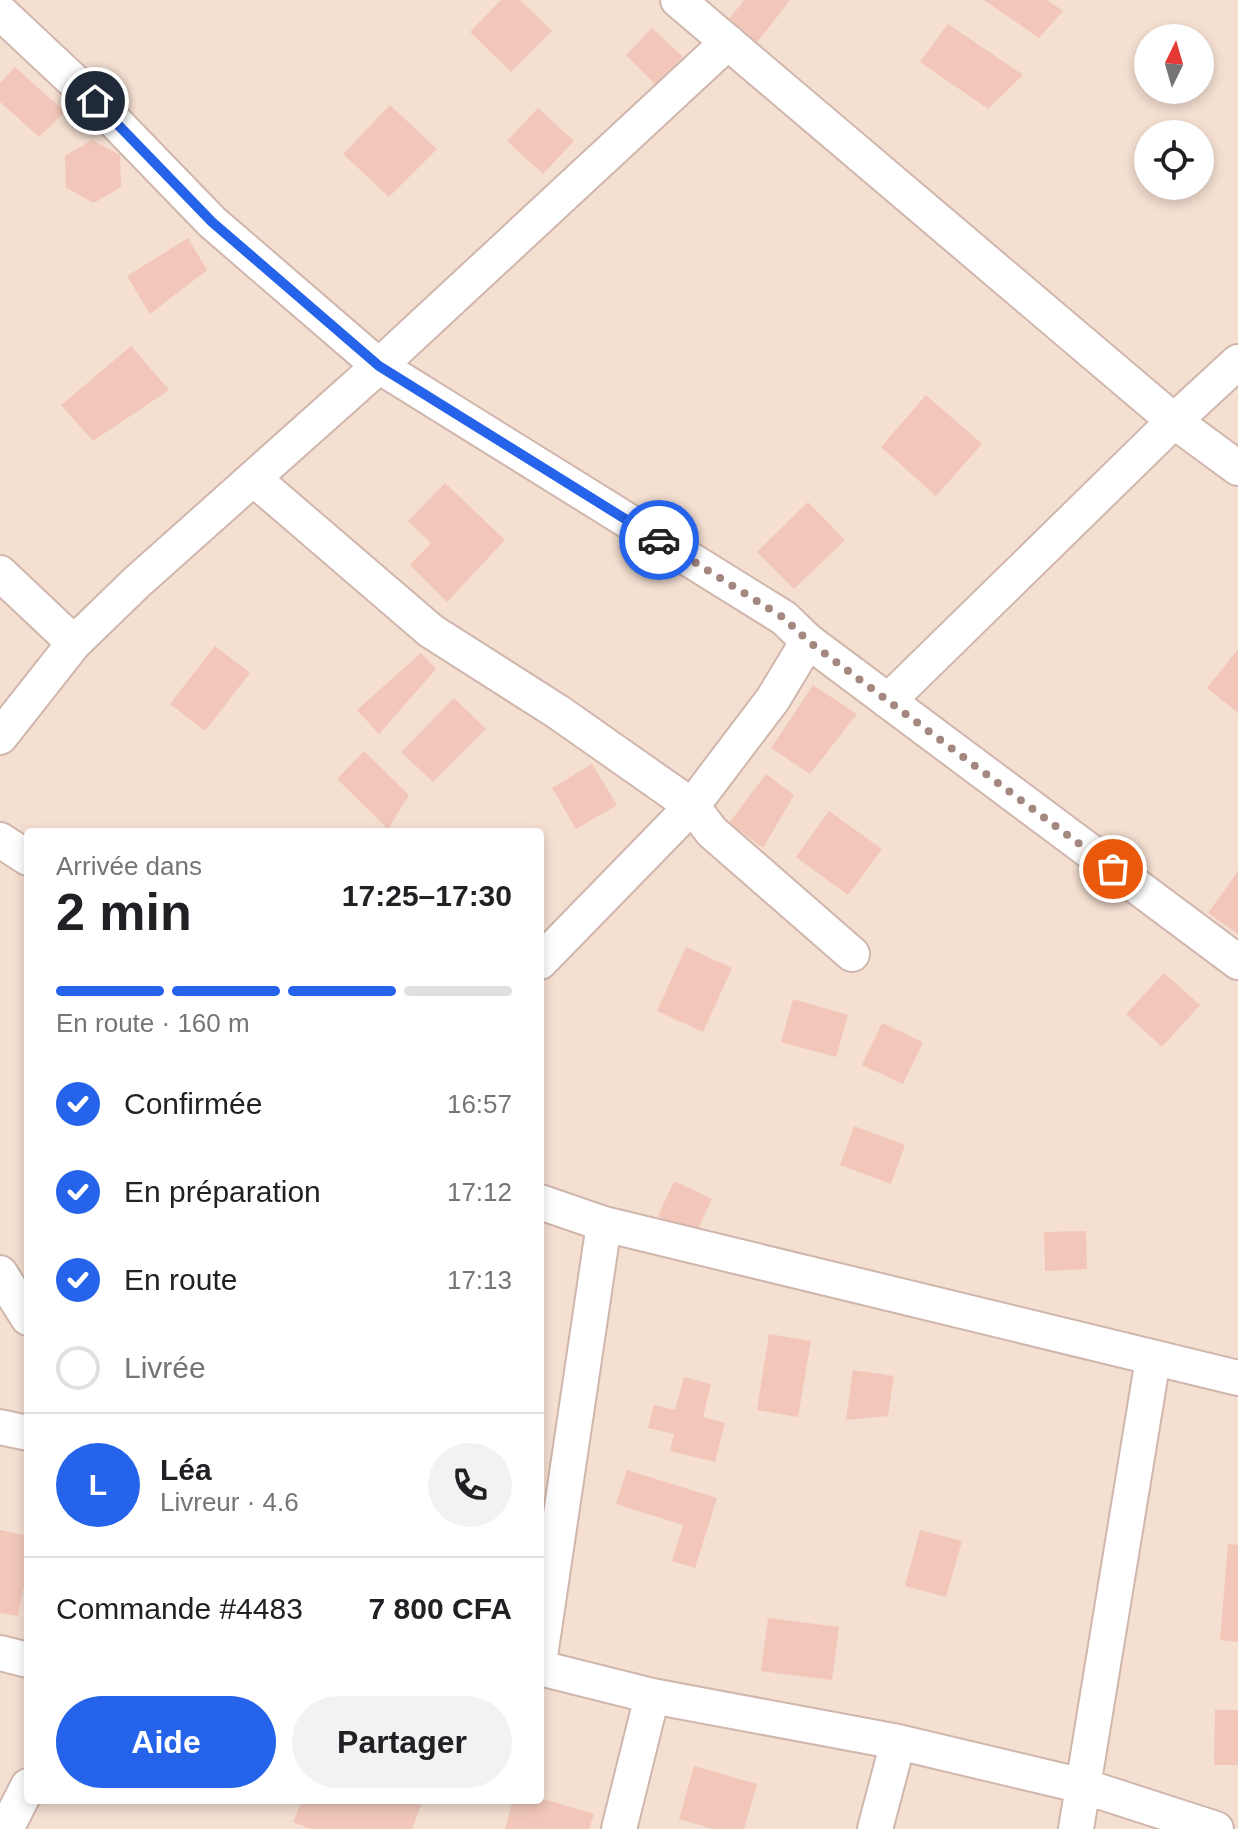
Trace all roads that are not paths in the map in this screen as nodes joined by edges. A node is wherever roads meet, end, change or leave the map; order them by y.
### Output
1 (678, 0) edge
2 (0, 12) edge
3 (728, 42) junction
4 (1238, 362) edge
5 (379, 366) junction
6 (1174, 421) junction
7 (1238, 468) edge
8 (254, 479) junction
9 (0, 573) edge
10 (808, 641) junction
11 (74, 643) junction
12 (888, 701) junction
13 (0, 737) edge
14 (692, 806) junction
15 (0, 840) edge
16 (24, 855) edge
17 (852, 954) dead end
18 (544, 958) edge
19 (1238, 962) edge
20 (544, 1203) edge
21 (604, 1224) junction
22 (0, 1273) edge
23 (24, 1312) edge
24 (1153, 1359) junction
25 (1238, 1378) edge
26 (0, 1427) edge
27 (24, 1432) edge
28 (544, 1629) edge
29 (0, 1653) edge
30 (24, 1659) edge
31 (544, 1669) edge
32 (652, 1696) junction
33 (898, 1742) junction
34 (1083, 1786) junction
35 (24, 1794) edge
36 (6, 1829) edge
37 (619, 1829) edge
38 (875, 1829) edge
39 (1076, 1829) edge
40 (1216, 1829) edge

1 - 3 street
2 - 5 street
3 - 5 street
3 - 6 street
4 - 6 street
5 - 8 street
5 - 10 street
6 - 7 street
6 - 12 street
8 - 11 street
8 - 14 street
9 - 11 street
10 - 12 street
10 - 14 street
11 - 13 street
12 - 19 street
14 - 17 street
14 - 18 street
15 - 16 street
20 - 21 street
21 - 24 street
21 - 28 street
22 - 23 street
24 - 25 street
24 - 34 street
26 - 27 street
29 - 30 street
31 - 32 street
32 - 33 street
32 - 37 street
33 - 34 street
33 - 38 street
34 - 39 street
34 - 40 street
35 - 36 street

